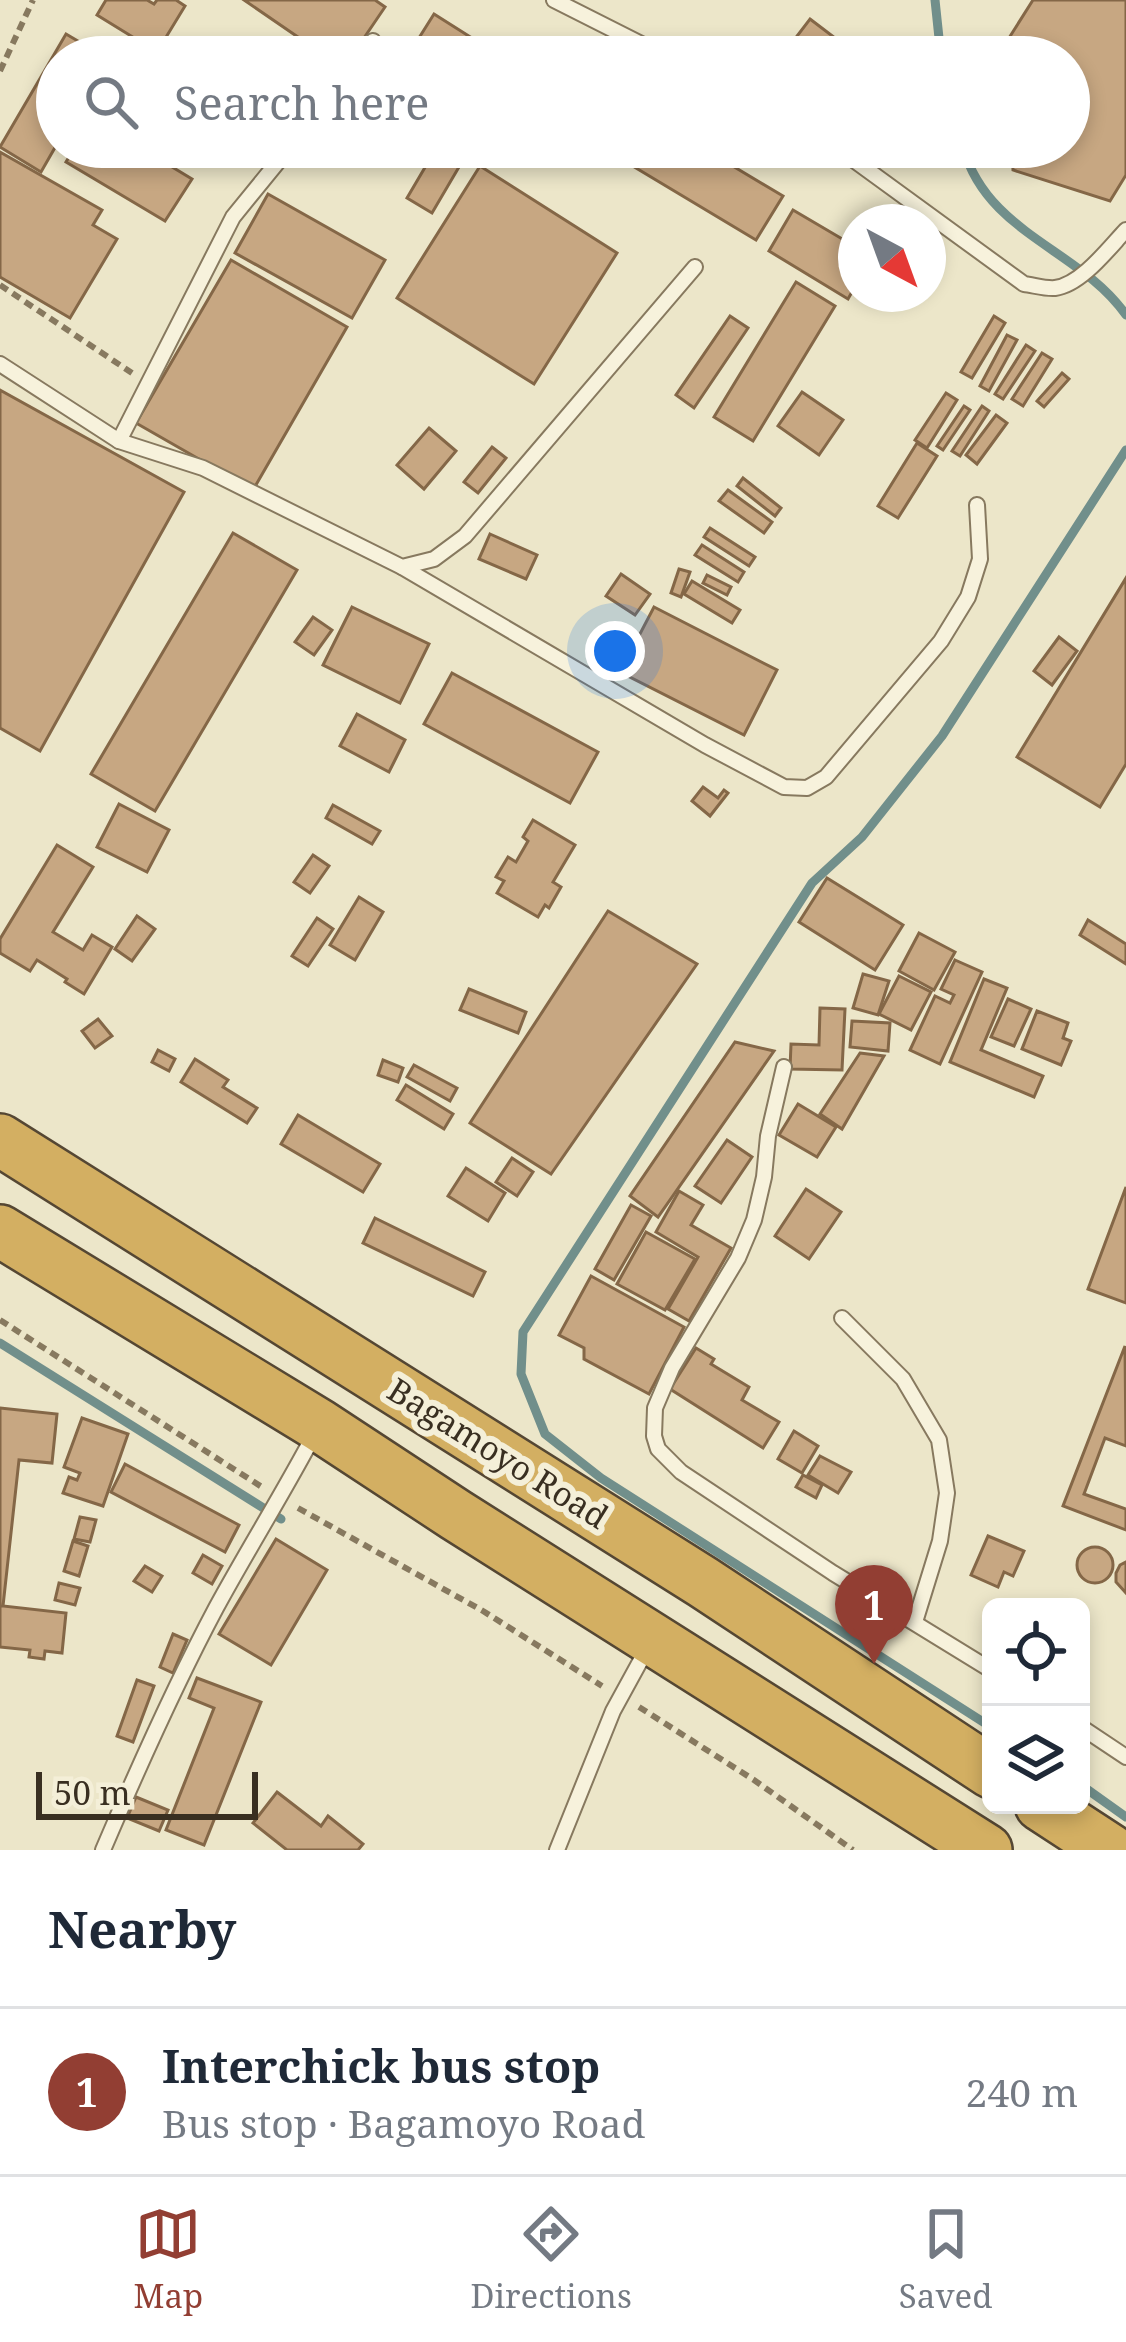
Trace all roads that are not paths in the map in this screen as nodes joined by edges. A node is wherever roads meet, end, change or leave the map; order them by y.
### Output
1 (554, 0) edge
2 (626, 36) edge
3 (273, 168) edge
4 (865, 168) edge
5 (1126, 230) edge
6 (695, 267) dead end
7 (0, 364) edge
8 (119, 441) junction
9 (977, 505) dead end
10 (402, 568) junction
11 (784, 1066) dead end
12 (0, 1140) edge
13 (0, 1231) edge
14 (842, 1318) dead end
15 (320, 1425) junction
16 (915, 1622) junction
17 (653, 1638) junction
18 (982, 1664) edge
19 (1090, 1733) edge
20 (1126, 1757) edge
21 (982, 1766) edge
22 (1055, 1814) edge
23 (103, 1850) edge
24 (557, 1850) edge
25 (986, 1850) edge
26 (1110, 1850) edge

1 - 2 lane
3 - 8 lane
4 - 5 lane
6 - 10 lane
7 - 8 lane
8 - 10 lane
9 - 10 lane
11 - 16 lane
12 - 21 highway, Bagamoyo Road
13 - 15 highway
14 - 16 lane
15 - 17 highway
15 - 23 lane
16 - 18 lane
17 - 24 lane
17 - 25 highway
19 - 20 lane
22 - 26 highway

